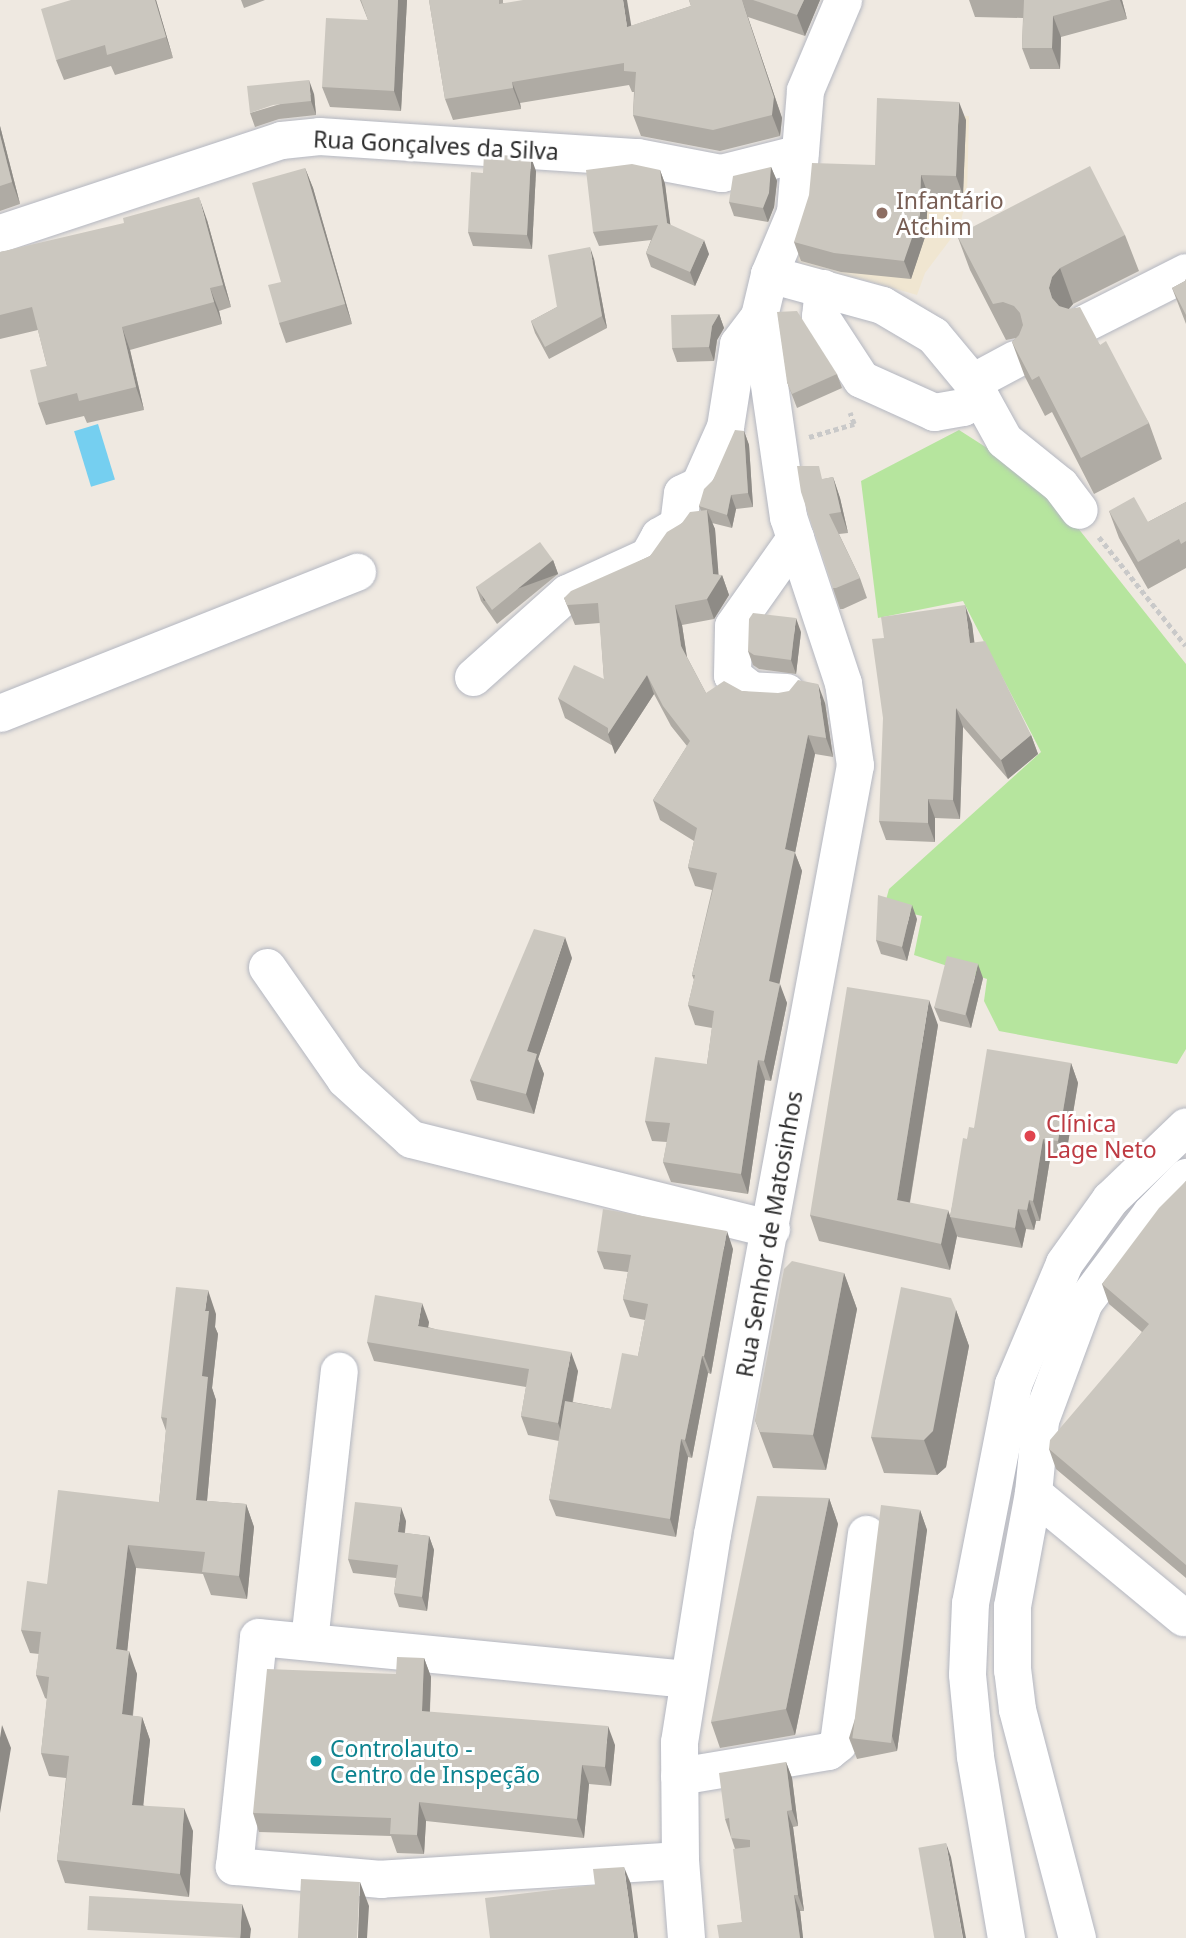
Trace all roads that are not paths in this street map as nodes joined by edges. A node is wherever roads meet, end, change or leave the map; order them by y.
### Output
1 (843, 0) edge
2 (800, 153) junction
3 (0, 233) edge
4 (1186, 272) edge
5 (769, 274) junction
6 (823, 288) junction
7 (759, 316) junction
8 (1083, 324) edge
9 (1015, 359) edge
10 (976, 389) junction
11 (1079, 510) road end
12 (795, 538) junction
13 (357, 572) dead end
14 (472, 677) dead end
15 (786, 692) edge
16 (0, 713) edge
17 (267, 967) dead end
18 (1186, 1126) edge
19 (1186, 1177) edge
20 (771, 1229) junction
21 (339, 1371) dead end
22 (1033, 1493) junction
23 (866, 1534) dead end
24 (1183, 1618) dead end
25 (309, 1640) junction
26 (1012, 1670) junction
27 (967, 1674) junction
28 (688, 1679) junction
29 (679, 1776) junction
30 (680, 1860) junction
31 (686, 1938) edge
32 (1006, 1938) edge
33 (1077, 1938) edge

1 - 2 street, Rua Senhor de Matosinhos
2 - 3 street, Rua Gonçalves da Silva
2 - 5 street, Rua Senhor de Matosinhos
4 - 8 street
5 - 6 street
5 - 7 street, Rua Senhor de Matosinhos
6 - 10 street
6 - 10 street
7 - 12 street, Rua Senhor de Matosinhos
7 - 14 street
9 - 10 street
10 - 11 street
12 - 15 street
12 - 20 street, Rua Senhor de Matosinhos
13 - 16 street
17 - 20 street
18 - 27 street
19 - 22 street
20 - 28 street, Rua Senhor de Matosinhos
21 - 25 street
22 - 24 street
22 - 26 street
23 - 29 street
25 - 28 street
25 - 30 street
26 - 27 street
26 - 33 street
27 - 32 street
28 - 29 street, Rua Senhor de Matosinhos
29 - 30 street, Rua Senhor de Matosinhos
30 - 31 street, Rua Senhor de Matosinhos

